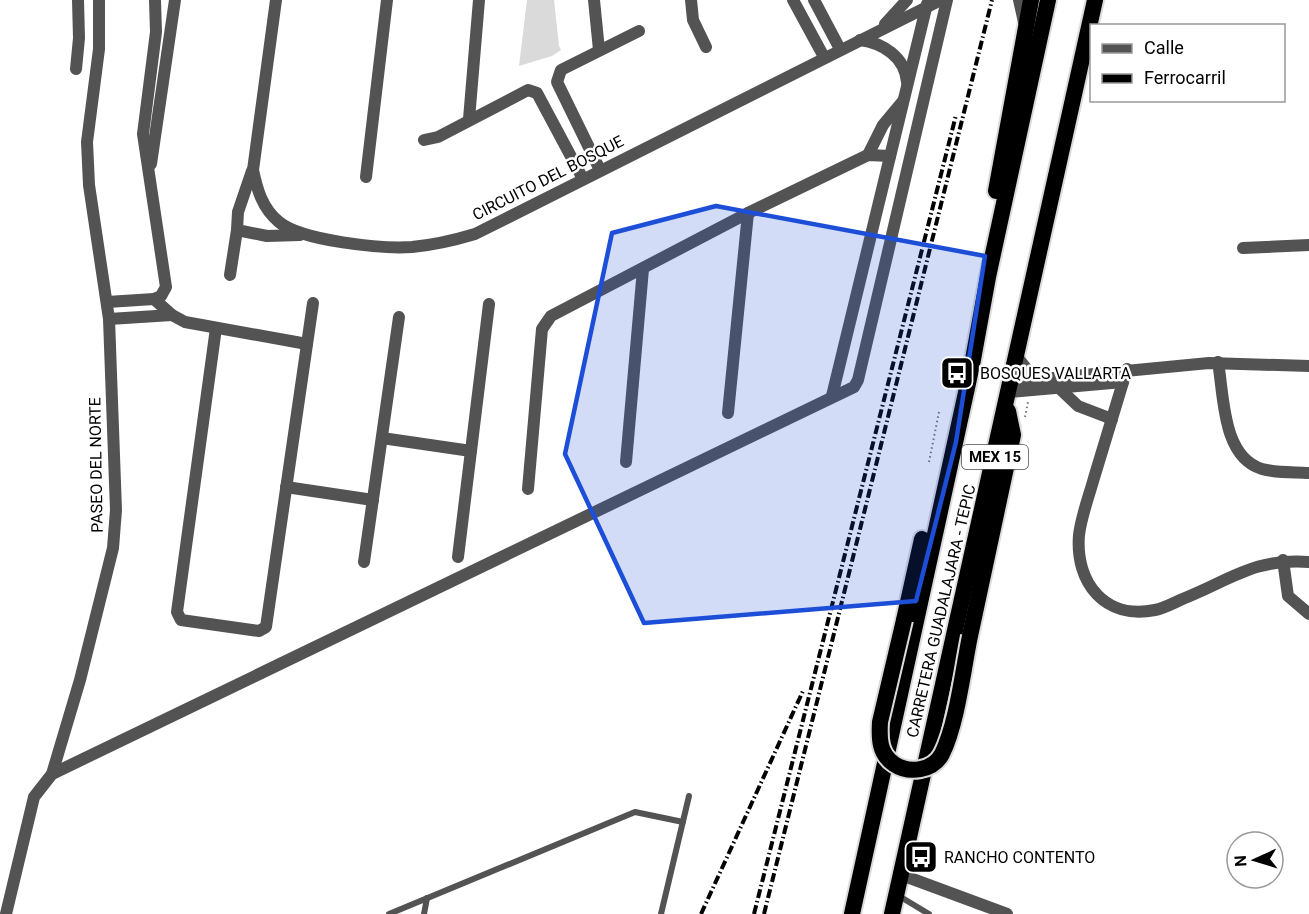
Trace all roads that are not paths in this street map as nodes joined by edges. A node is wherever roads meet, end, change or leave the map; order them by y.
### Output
1 (78, 0) edge
2 (99, 0) edge
3 (155, 0) edge
4 (175, 0) edge
5 (276, 0) edge
6 (387, 0) edge
7 (479, 0) edge
8 (594, 0) edge
9 (793, 0) edge
10 (814, 0) edge
11 (907, 0) edge
12 (941, 0) edge
13 (947, 0) edge
14 (1019, 0) edge
15 (1031, 0) edge
16 (1048, 0) edge
17 (1095, 0) edge
18 (695, 2) edge
19 (927, 4) edge
20 (1024, 27) junction
21 (880, 30) junction
22 (639, 31) dead end
23 (858, 40) junction
24 (706, 47) dead end
25 (840, 49) junction
26 (599, 50) junction
27 (824, 57) junction
28 (76, 69) dead end
29 (908, 86) junction
30 (904, 99) junction
31 (469, 119) junction
32 (424, 140) dead end
33 (868, 155) junction
34 (890, 156) junction
35 (253, 170) junction
36 (600, 171) junction
37 (150, 174) junction
38 (366, 177) dead end
39 (583, 179) junction
40 (748, 213) junction
41 (237, 230) junction
42 (300, 235) junction
43 (1309, 245) edge
44 (1243, 248) dead end
45 (643, 269) junction
46 (230, 275) dead end
47 (988, 278) junction
48 (154, 299) junction
49 (107, 302) junction
50 (313, 303) dead end
51 (489, 304) dead end
52 (172, 315) junction
53 (399, 317) dead end
54 (109, 319) junction
55 (216, 328) junction
56 (307, 344) junction
57 (1017, 357) junction
58 (1218, 362) junction
59 (1309, 366) edge
60 (1125, 376) junction
61 (1033, 385) junction
62 (1059, 388) junction
63 (1009, 393) junction
64 (832, 396) junction
65 (963, 404) junction
66 (728, 413) dead end
67 (1112, 418) junction
68 (382, 438) junction
69 (471, 451) junction
70 (626, 462) dead end
71 (1309, 473) edge
72 (286, 487) junction
73 (528, 489) dead end
74 (373, 500) junction
75 (458, 557) dead end
76 (1283, 560) junction
77 (364, 562) dead end
78 (1309, 562) edge
79 (1309, 614) edge
80 (52, 774) junction
81 (689, 796) dead end
82 (683, 822) junction
83 (900, 874) junction
84 (896, 895) junction
85 (427, 898) junction
86 (6, 914) edge
87 (388, 914) edge
88 (424, 914) edge
89 (660, 914) edge
90 (852, 914) edge
91 (892, 914) edge
92 (929, 914) edge
93 (1007, 914) edge

1 - 28 street
2 - 49 street, PASEO DEL NORTE
3 - 37 street
4 - 37 street
5 - 35 street, CIRCUITO DEL BOSQUE
6 - 38 street
7 - 31 street
8 - 26 street
9 - 27 street
10 - 25 street
11 - 21 street
12 - 19 street, CIRCUITO DEL BOSQUE
13 - 64 street
14 - 20 street
15 - 20 highway
16 - 47 highway, CARRETERA GUADALAJARA - TEPIC / MEX 15
17 - 57 highway, CARRETERA GUADALAJARA - TEPIC / MEX 15
18 - 24 street
19 - 21 street, CIRCUITO DEL BOSQUE
19 - 29 street
20 - 47 highway
21 - 23 street, CIRCUITO DEL BOSQUE
22 - 26 street
23 - 25 street, CIRCUITO DEL BOSQUE
23 - 29 street
25 - 27 street, CIRCUITO DEL BOSQUE
26 - 36 street
27 - 36 street, CIRCUITO DEL BOSQUE
29 - 30 street
30 - 33 street
30 - 34 street
31 - 32 street
31 - 39 street
33 - 34 street
33 - 40 street
34 - 64 street
35 - 41 street
35 - 42 street, CIRCUITO DEL BOSQUE
36 - 39 street, CIRCUITO DEL BOSQUE
37 - 48 street
39 - 42 street, CIRCUITO DEL BOSQUE
40 - 45 street
40 - 66 street
41 - 42 street
41 - 46 street
43 - 44 street
45 - 70 street
45 - 73 street
47 - 65 highway, CARRETERA GUADALAJARA - TEPIC / MEX 15
48 - 49 street
48 - 52 street
49 - 54 street, PASEO DEL NORTE
50 - 56 street
51 - 69 street
52 - 54 street
52 - 55 street
53 - 68 street
54 - 80 street, PASEO DEL NORTE
55 - 56 street
55 - 72 street
56 - 72 street
57 - 61 street
57 - 63 highway, CARRETERA GUADALAJARA - TEPIC / MEX 15
58 - 59 street
58 - 60 street
58 - 71 street
60 - 61 street
60 - 62 street
60 - 67 street
61 - 62 street
61 - 63 street
62 - 67 street
63 - 65 highway, bridge
63 - 83 highway, CARRETERA GUADALAJARA - TEPIC / MEX 15
64 - 80 street
65 - 90 highway, CARRETERA GUADALAJARA - TEPIC / MEX 15
67 - 76 street
68 - 69 street
68 - 74 street
69 - 75 street
72 - 74 street
74 - 77 street
76 - 78 street
76 - 79 street
80 - 86 street, PASEO DEL NORTE
81 - 82 lane
82 - 85 lane
82 - 89 lane
83 - 84 highway, CARRETERA GUADALAJARA - TEPIC / MEX 15
83 - 93 street
84 - 91 highway, CARRETERA GUADALAJARA - TEPIC / MEX 15
84 - 92 lane
85 - 87 lane
85 - 88 lane

